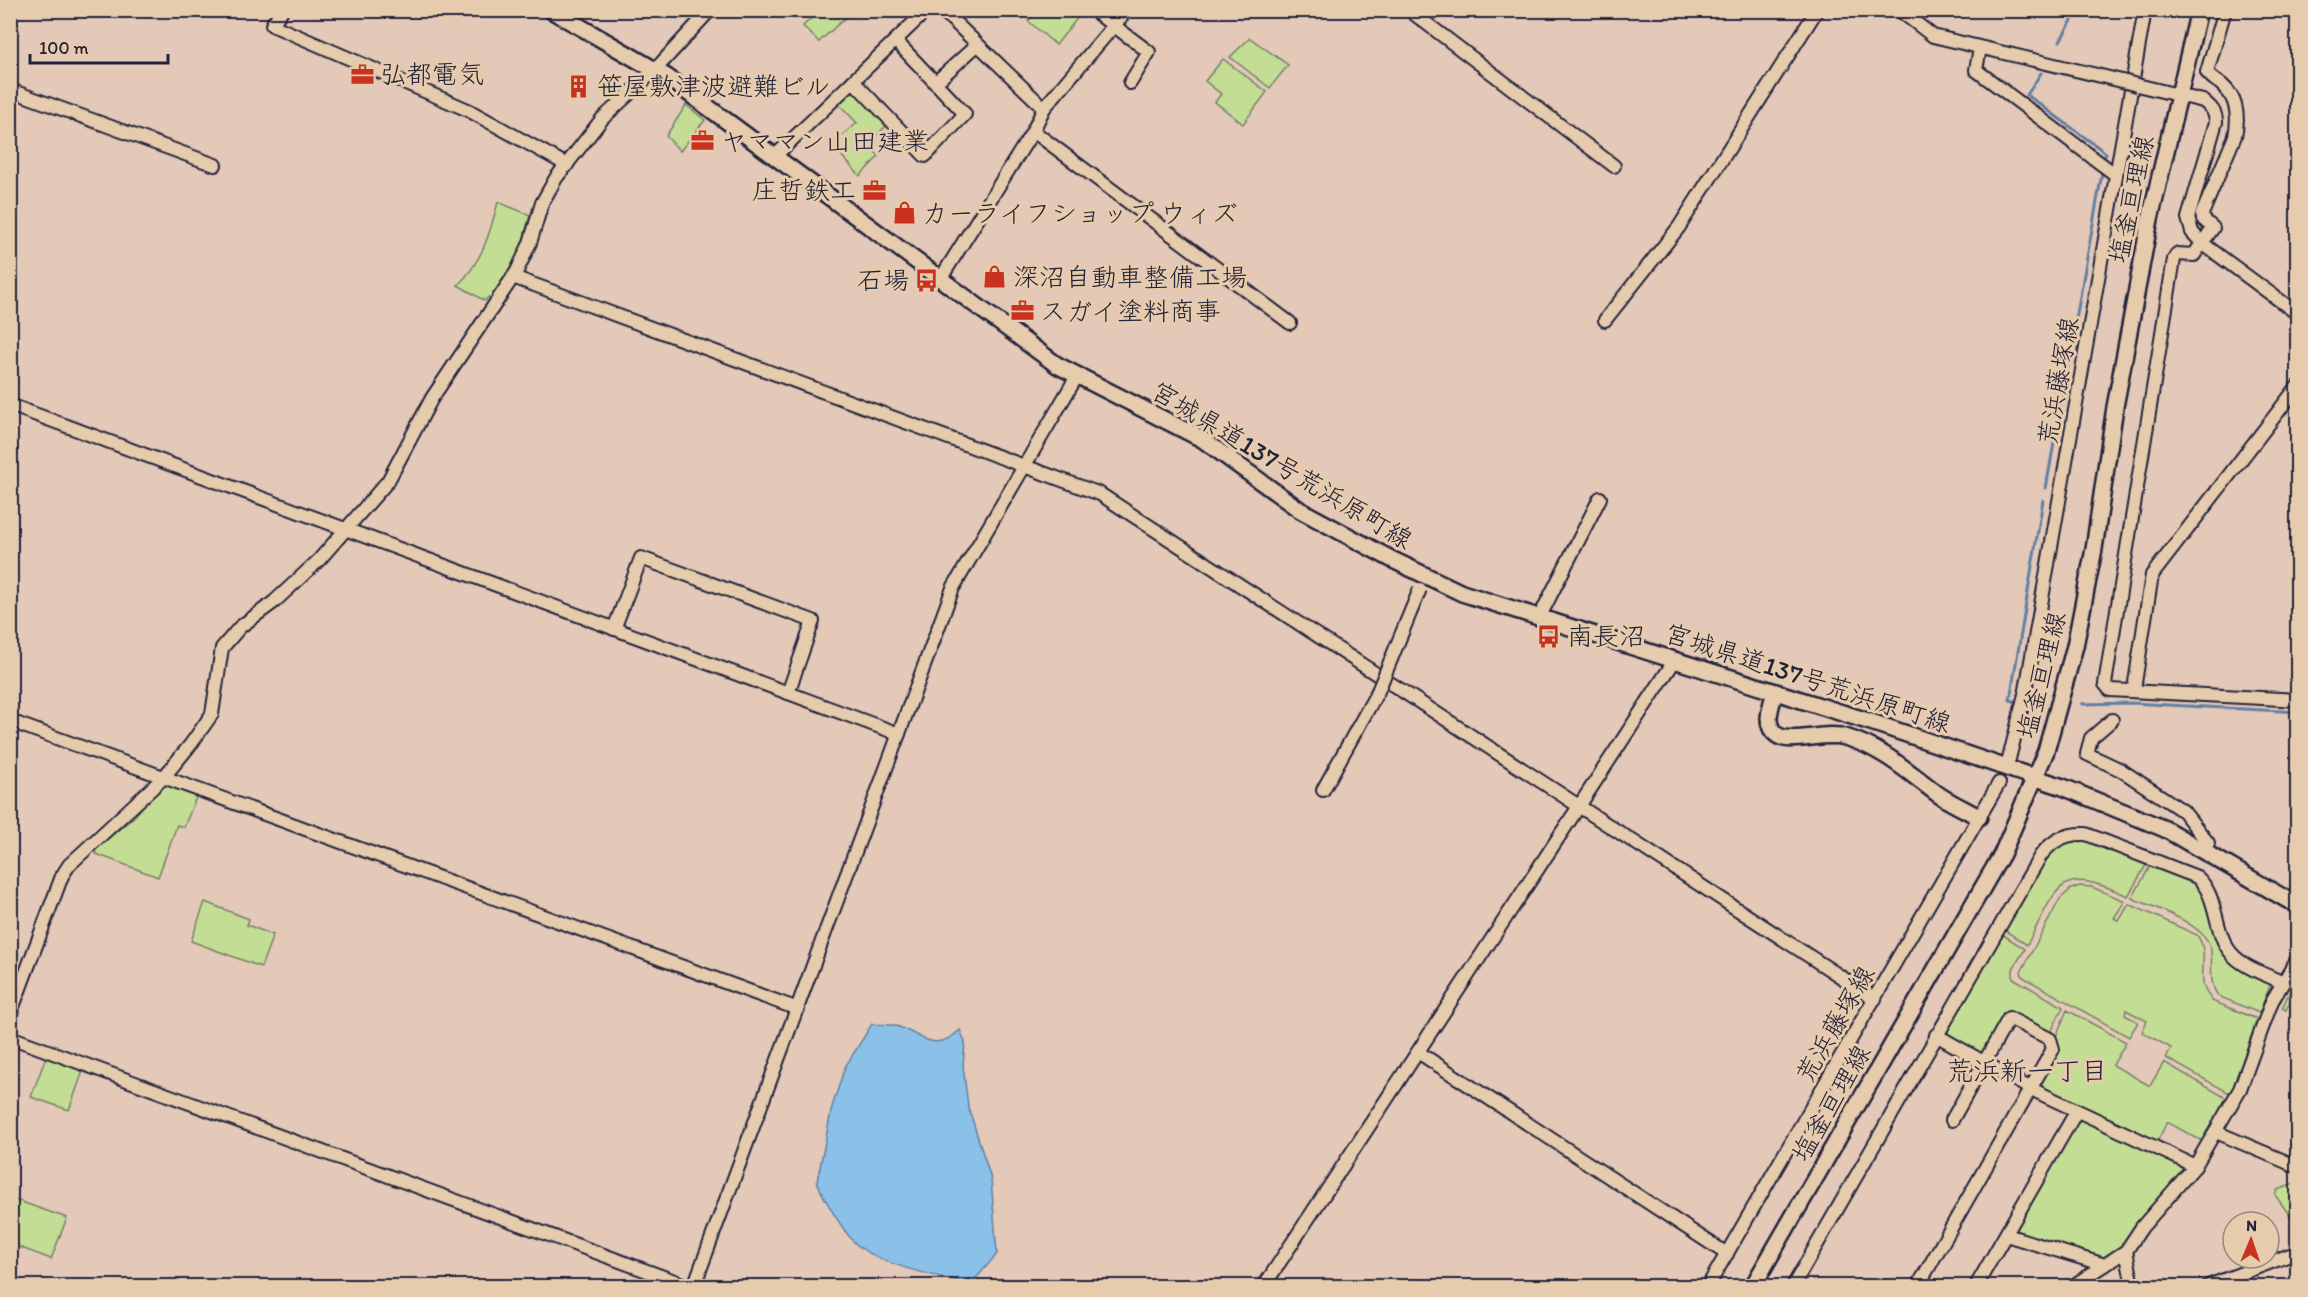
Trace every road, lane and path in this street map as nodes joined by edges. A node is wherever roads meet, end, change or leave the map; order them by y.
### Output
1 (282, 10) edge
2 (551, 10) edge
3 (710, 10) edge
4 (927, 10) edge
5 (942, 10) edge
6 (1094, 10) edge
7 (1127, 10) edge
8 (1409, 10) edge
9 (1817, 10) edge
10 (1899, 10) edge
11 (2145, 10) edge
12 (2199, 10) edge
13 (2225, 10) edge
14 (1112, 27) junction
15 (896, 41) junction
16 (977, 45) junction
17 (1980, 48) junction
18 (655, 70) junction
19 (853, 81) junction
20 (935, 83) junction
21 (1130, 83) dead end
22 (10, 90) edge
23 (2178, 95) junction
24 (1044, 108) junction
25 (1033, 131) junction
26 (775, 156) junction
27 (215, 165) dead end
28 (567, 165) junction
29 (1614, 166) dead end
30 (2116, 175) junction
31 (2202, 243) junction
32 (513, 277) junction
33 (941, 278) junction
34 (2298, 314) edge
35 (1605, 320) dead end
36 (1290, 323) dead end
37 (1077, 376) junction
38 (2298, 386) edge
39 (10, 405) edge
40 (1024, 464) junction
41 (1600, 498) dead end
42 (348, 530) junction
43 (1423, 582) junction
44 (1539, 618) junction
45 (614, 628) junction
46 (1676, 660) junction
47 (2134, 689) junction
48 (1775, 692) junction
49 (788, 693) junction
50 (2298, 700) edge
51 (2112, 720) dead end
52 (10, 721) edge
53 (899, 734) junction
54 (2009, 759) dead end
55 (163, 778) junction
56 (2036, 778) junction
57 (1999, 783) dead end
58 (1323, 790) dead end
59 (1579, 807) junction
60 (1979, 817) junction
61 (2205, 850) junction
62 (2298, 906) edge
63 (2298, 958) edge
64 (2281, 982) junction
65 (1875, 999) junction
66 (798, 1009) junction
67 (10, 1014) edge
68 (1936, 1035) junction
69 (10, 1037) edge
70 (1418, 1052) junction
71 (1984, 1062) junction
72 (2031, 1089) junction
73 (2076, 1112) junction
74 (1953, 1120) dead end
75 (2216, 1132) junction
76 (2195, 1166) junction
77 (2298, 1167) edge
78 (2006, 1235) junction
79 (2126, 1251) junction
80 (2298, 1252) edge
81 (1726, 1254) junction
82 (2105, 1265) junction
83 (688, 1287) edge
84 (694, 1287) edge
85 (1264, 1287) edge
86 (1708, 1287) edge
87 (1753, 1287) edge
88 (1792, 1287) edge
89 (1918, 1287) edge
90 (1976, 1287) edge
91 (2073, 1287) edge
92 (2133, 1287) edge
93 (2208, 1287) edge

1 - 28 street
2 - 18 main road, 宮城県道137号荒浜原町線
3 - 18 street
4 - 15 street
5 - 16 street
6 - 14 street
7 - 14 street
8 - 29 street
9 - 35 street
10 - 17 street
11 - 30 street, 荒浜藤塚線
12 - 23 main road, 塩釜亘理線
13 - 31 street
14 - 21 street
14 - 24 street
15 - 19 street
15 - 20 street
16 - 20 street
16 - 24 street
17 - 23 street, bridge
17 - 30 street
18 - 26 main road, 宮城県道137号荒浜原町線
18 - 28 street
19 - 20 street
19 - 26 street
22 - 27 street
23 - 31 street
23 - 56 main road, 塩釜亘理線
24 - 25 street
25 - 33 street
25 - 36 street
26 - 33 main road, 宮城県道137号荒浜原町線
28 - 32 street
30 - 54 street, 荒浜藤塚線
31 - 34 street
31 - 47 street
32 - 40 street
32 - 42 street
33 - 37 main road, 宮城県道137号荒浜原町線
37 - 40 street
37 - 43 main road, 宮城県道137号荒浜原町線
38 - 47 street
39 - 42 street
40 - 53 street
40 - 59 street
41 - 44 street
42 - 45 street
42 - 55 street
43 - 44 main road, 宮城県道137号荒浜原町線
43 - 58 street, bridge
44 - 46 main road, 宮城県道137号荒浜原町線
45 - 49 street
45 - 49 street
46 - 48 main road, 宮城県道137号荒浜原町線
46 - 59 street
47 - 50 street
48 - 56 main road, 宮城県道137号荒浜原町線
48 - 60 main road
49 - 53 street
51 - 61 street
52 - 55 street
53 - 66 street
55 - 66 street
55 - 67 street
56 - 61 main road, 宮城県道137号荒浜原町線
56 - 87 main road, 塩釜亘理線
57 - 60 street, 荒浜藤塚線
59 - 65 street
59 - 70 street
60 - 65 street, 荒浜藤塚線
61 - 62 main road, 宮城県道137号荒浜原町線
63 - 64 street
64 - 68 street
64 - 75 street
65 - 81 street, 荒浜藤塚線
66 - 84 street
68 - 71 street
68 - 88 street
69 - 83 street
70 - 81 street
70 - 85 street
71 - 72 street
71 - 72 street
71 - 74 street
72 - 73 street
72 - 89 street
73 - 76 street
73 - 78 street
75 - 76 street
75 - 77 street
76 - 79 street
78 - 82 street
78 - 90 street
79 - 82 street
79 - 92 street
80 - 93 street
81 - 86 street, 荒浜藤塚線
82 - 91 street

